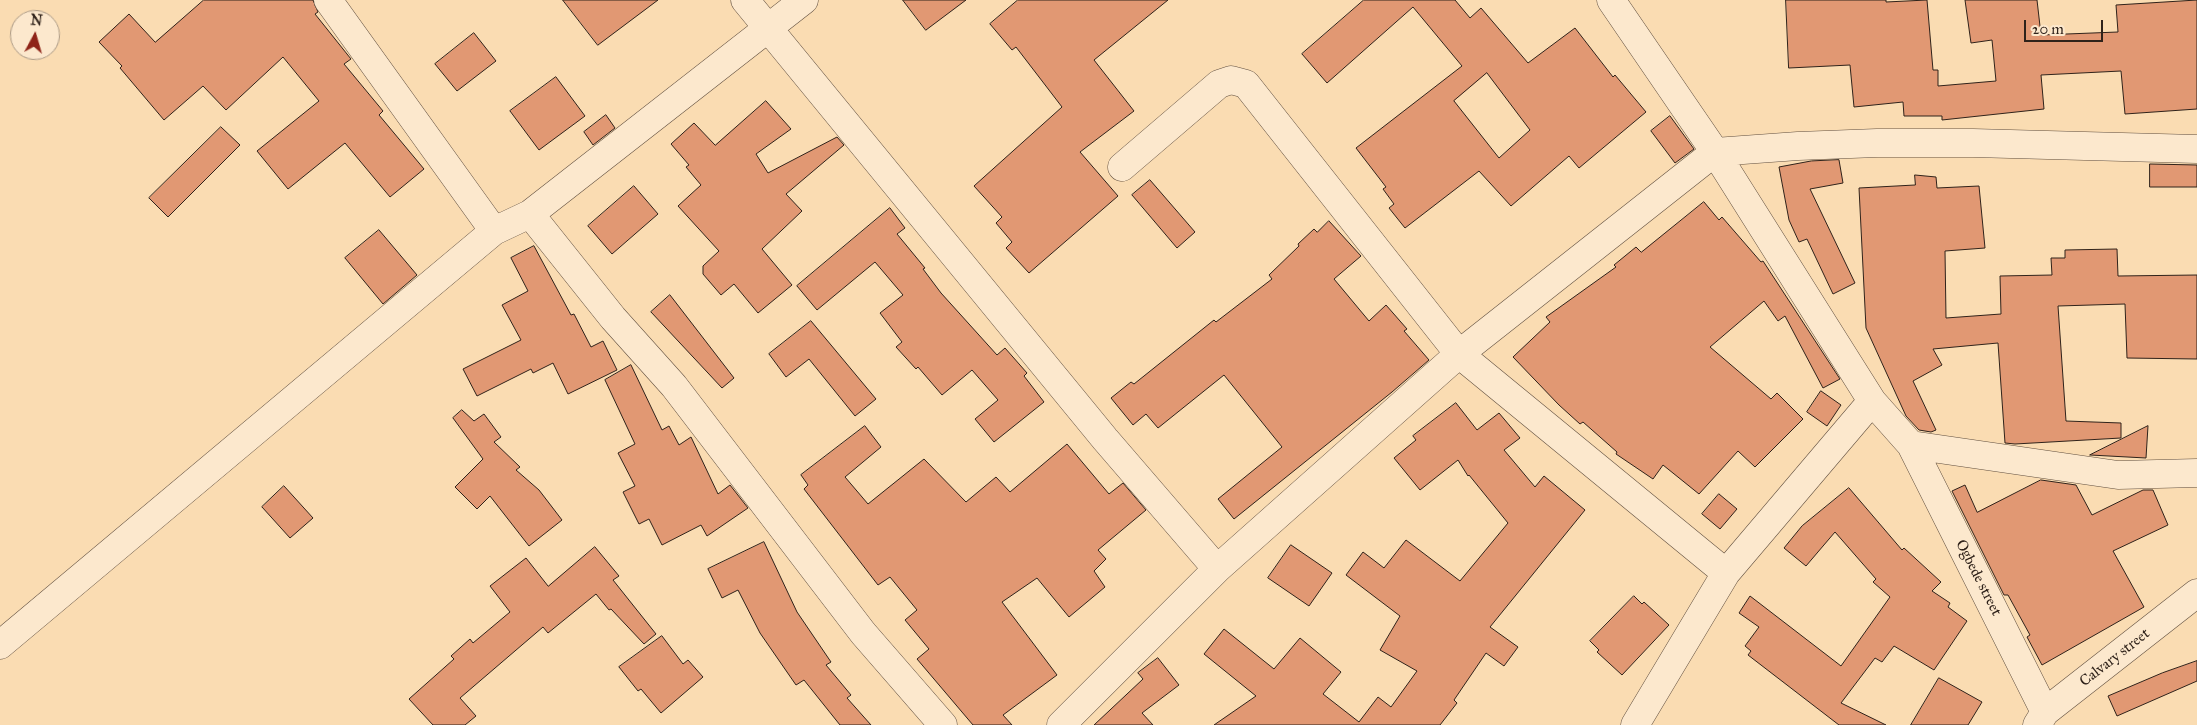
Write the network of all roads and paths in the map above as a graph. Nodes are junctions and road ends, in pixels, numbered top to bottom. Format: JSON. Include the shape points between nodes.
{"nodes":[{"id":1,"x":328,"y":0,"type":"edge"},
{"id":2,"x":745,"y":0,"type":"edge"},
{"id":3,"x":804,"y":0,"type":"edge"},
{"id":4,"x":1610,"y":0,"type":"edge"},
{"id":5,"x":768,"y":29,"type":"junction"},
{"id":6,"x":2197,"y":148,"type":"edge"},
{"id":7,"x":1716,"y":152,"type":"junction"},
{"id":8,"x":1122,"y":167,"type":"dead end"},
{"id":9,"x":530,"y":214,"type":"junction"},
{"id":10,"x":494,"y":231,"type":"junction"},
{"id":11,"x":1459,"y":354,"type":"junction"},
{"id":12,"x":1872,"y":401,"type":"junction"},
{"id":13,"x":1911,"y":445,"type":"junction"},
{"id":14,"x":2197,"y":473,"type":"edge"},
{"id":15,"x":1216,"y":569,"type":"junction"},
{"id":16,"x":1726,"y":573,"type":"junction"},
{"id":17,"x":2197,"y":593,"type":"edge"},
{"id":18,"x":0,"y":644,"type":"edge"},
{"id":19,"x":2041,"y":718,"type":"edge"},
{"id":20,"x":943,"y":725,"type":"edge"},
{"id":21,"x":1061,"y":725,"type":"edge"},
{"id":22,"x":1635,"y":725,"type":"edge"}],
"edges":[{"from":1,"to":10,"type":"street"},
{"from":2,"to":5,"type":"street"},
{"from":3,"to":5,"type":"street"},
{"from":4,"to":7,"type":"street","name":"Ogbede street"},
{"from":5,"to":9,"type":"street"},
{"from":5,"to":15,"type":"street"},
{"from":6,"to":7,"type":"street","via":[[1973,143],[1798,146]]},
{"from":7,"to":11,"type":"street"},
{"from":7,"to":12,"type":"street","name":"Ogbede street"},
{"from":8,"to":11,"type":"street","via":[[1219,84],[1231,80],[1246,84]]},
{"from":9,"to":10,"type":"street"},
{"from":9,"to":20,"type":"street","via":[[613,318],[674,386],[863,633]]},
{"from":10,"to":18,"type":"street"},
{"from":11,"to":15,"type":"street"},
{"from":11,"to":16,"type":"street"},
{"from":12,"to":13,"type":"street","name":"Ogbede street"},
{"from":12,"to":16,"type":"street"},
{"from":13,"to":14,"type":"street","via":[[2118,475]]},
{"from":13,"to":19,"type":"street","name":"Ogbede street"},
{"from":15,"to":21,"type":"street"},
{"from":16,"to":22,"type":"street"},
{"from":17,"to":19,"type":"street","name":"Calvary street"}]}
